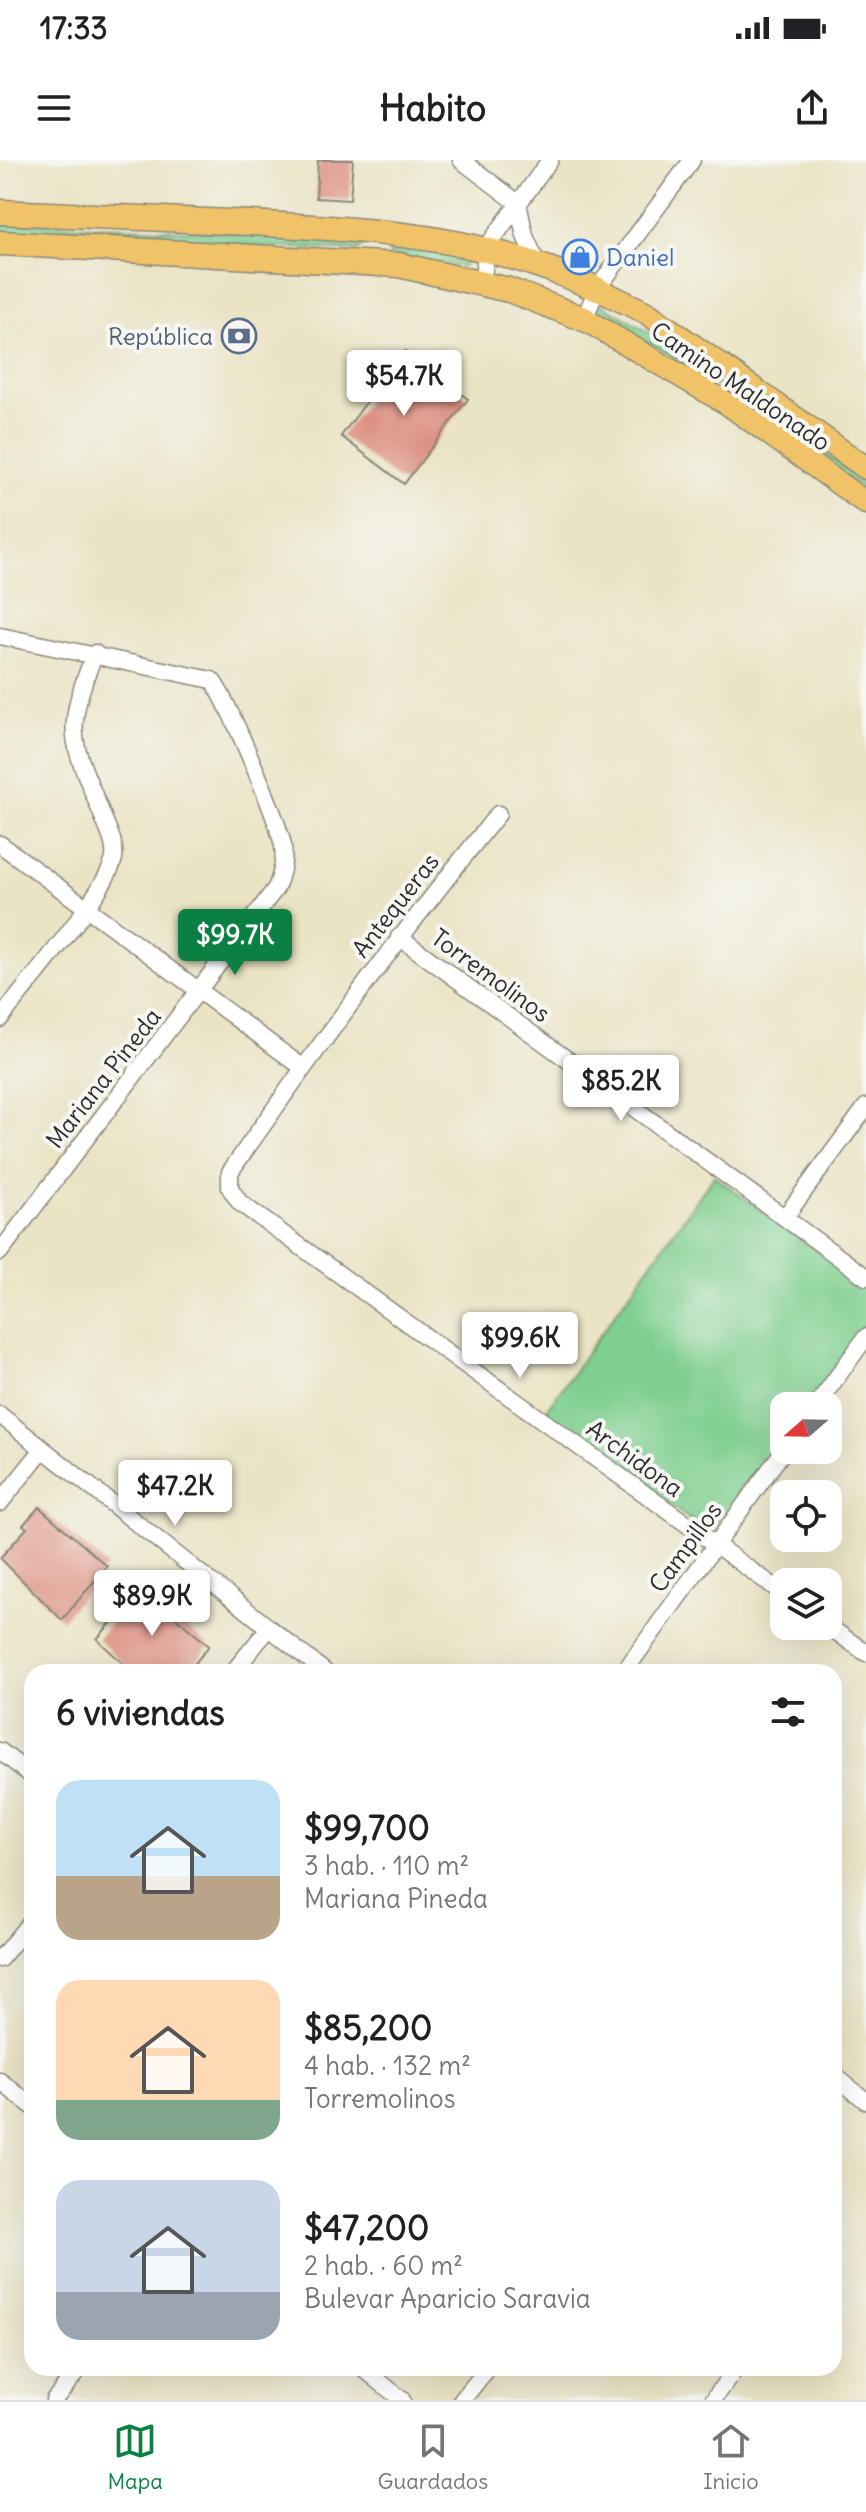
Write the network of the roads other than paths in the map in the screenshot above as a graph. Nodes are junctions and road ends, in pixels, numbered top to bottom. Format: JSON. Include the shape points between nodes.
{"nodes":[{"id":1,"x":461,"y":160,"type":"edge"},
{"id":2,"x":550,"y":160,"type":"edge"},
{"id":3,"x":692,"y":160,"type":"edge"},
{"id":4,"x":518,"y":203,"type":"junction"},
{"id":5,"x":0,"y":212,"type":"edge"},
{"id":6,"x":379,"y":231,"type":"junction"},
{"id":7,"x":0,"y":243,"type":"edge"},
{"id":8,"x":487,"y":247,"type":"junction"},
{"id":9,"x":376,"y":263,"type":"junction"},
{"id":10,"x":537,"y":263,"type":"junction"},
{"id":11,"x":482,"y":283,"type":"junction"},
{"id":12,"x":597,"y":289,"type":"junction"},
{"id":13,"x":584,"y":319,"type":"junction"},
{"id":14,"x":866,"y":468,"type":"edge"},
{"id":15,"x":866,"y":503,"type":"edge"},
{"id":16,"x":0,"y":636,"type":"edge"},
{"id":17,"x":95,"y":653,"type":"junction"},
{"id":18,"x":498,"y":814,"type":"dead end"},
{"id":19,"x":0,"y":844,"type":"edge"},
{"id":20,"x":87,"y":905,"type":"junction"},
{"id":21,"x":399,"y":937,"type":"junction"},
{"id":22,"x":199,"y":993,"type":"junction"},
{"id":23,"x":0,"y":1019,"type":"edge"},
{"id":24,"x":302,"y":1067,"type":"junction"},
{"id":25,"x":866,"y":1107,"type":"edge"},
{"id":26,"x":230,"y":1188,"type":"joint"},
{"id":27,"x":785,"y":1217,"type":"junction"},
{"id":28,"x":0,"y":1252,"type":"edge"},
{"id":29,"x":866,"y":1277,"type":"edge"},
{"id":30,"x":866,"y":1337,"type":"edge"},
{"id":31,"x":826,"y":1392,"type":"edge"},
{"id":32,"x":0,"y":1415,"type":"edge"},
{"id":33,"x":43,"y":1449,"type":"junction"},
{"id":34,"x":774,"y":1464,"type":"edge"},
{"id":35,"x":0,"y":1503,"type":"edge"},
{"id":36,"x":716,"y":1545,"type":"junction"},
{"id":37,"x":770,"y":1584,"type":"edge"},
{"id":38,"x":269,"y":1628,"type":"junction"},
{"id":39,"x":842,"y":1636,"type":"edge"},
{"id":40,"x":866,"y":1653,"type":"edge"},
{"id":41,"x":240,"y":1664,"type":"edge"},
{"id":42,"x":315,"y":1664,"type":"edge"},
{"id":43,"x":630,"y":1664,"type":"edge"},
{"id":44,"x":0,"y":1751,"type":"edge"},
{"id":45,"x":24,"y":1770,"type":"edge"},
{"id":46,"x":24,"y":1930,"type":"edge"},
{"id":47,"x":0,"y":1959,"type":"edge"},
{"id":48,"x":0,"y":2081,"type":"edge"},
{"id":49,"x":842,"y":2082,"type":"edge"},
{"id":50,"x":24,"y":2100,"type":"edge"},
{"id":51,"x":866,"y":2101,"type":"edge"},
{"id":52,"x":74,"y":2376,"type":"edge"},
{"id":53,"x":373,"y":2376,"type":"edge"},
{"id":54,"x":482,"y":2376,"type":"edge"},
{"id":55,"x":730,"y":2376,"type":"edge"},
{"id":56,"x":54,"y":2400,"type":"edge"},
{"id":57,"x":402,"y":2400,"type":"edge"},
{"id":58,"x":462,"y":2400,"type":"edge"},
{"id":59,"x":713,"y":2400,"type":"edge"}],
"edges":[{"from":1,"to":4,"type":"street"},
{"from":2,"to":4,"type":"street"},
{"from":3,"to":12,"type":"street"},
{"from":4,"to":8,"type":"street"},
{"from":4,"to":10,"type":"street"},
{"from":5,"to":6,"type":"highway"},
{"from":6,"to":8,"type":"highway"},
{"from":6,"to":9,"type":"street"},
{"from":7,"to":9,"type":"highway"},
{"from":8,"to":10,"type":"highway"},
{"from":8,"to":11,"type":"street"},
{"from":9,"to":11,"type":"highway"},
{"from":10,"to":12,"type":"highway"},
{"from":11,"to":13,"type":"highway"},
{"from":12,"to":13,"type":"street"},
{"from":12,"to":14,"type":"main road","name":"Camino Maldonado","via":[[647,313]]},
{"from":13,"to":15,"type":"main road","name":"Camino Maldonado","via":[[728,404]]},
{"from":16,"to":17,"type":"street"},
{"from":17,"to":20,"type":"street","via":[[77,698],[74,739],[114,853],[110,870]]},
{"from":17,"to":22,"type":"street","name":"Mariana Pineda","via":[[206,676],[217,685],[283,843],[276,888]]},
{"from":18,"to":21,"type":"street","name":"Antequeras"},
{"from":19,"to":20,"type":"street"},
{"from":20,"to":22,"type":"street"},
{"from":20,"to":23,"type":"street"},
{"from":21,"to":24,"type":"street","name":"Antequeras"},
{"from":21,"to":27,"type":"street","name":"Torremolinos"},
{"from":22,"to":24,"type":"street"},
{"from":22,"to":28,"type":"street","name":"Mariana Pineda"},
{"from":24,"to":26,"type":"street","name":"Antequeras","via":[[230,1172]]},
{"from":25,"to":27,"type":"street"},
{"from":26,"to":36,"type":"street","name":"Archidona","via":[[240,1203]]},
{"from":27,"to":29,"type":"street","name":"Torremolinos"},
{"from":30,"to":31,"type":"street"},
{"from":32,"to":33,"type":"street"},
{"from":33,"to":35,"type":"street"},
{"from":33,"to":38,"type":"street"},
{"from":34,"to":36,"type":"street","name":"Campillos"},
{"from":36,"to":37,"type":"street","name":"Archidona"},
{"from":36,"to":43,"type":"street","name":"Campillos"},
{"from":38,"to":41,"type":"street"},
{"from":38,"to":42,"type":"street"},
{"from":39,"to":40,"type":"street"},
{"from":44,"to":45,"type":"street"},
{"from":46,"to":47,"type":"street"},
{"from":48,"to":50,"type":"street"},
{"from":49,"to":51,"type":"street"},
{"from":52,"to":56,"type":"street"},
{"from":53,"to":57,"type":"street"},
{"from":54,"to":58,"type":"street"},
{"from":55,"to":59,"type":"street"}]}
